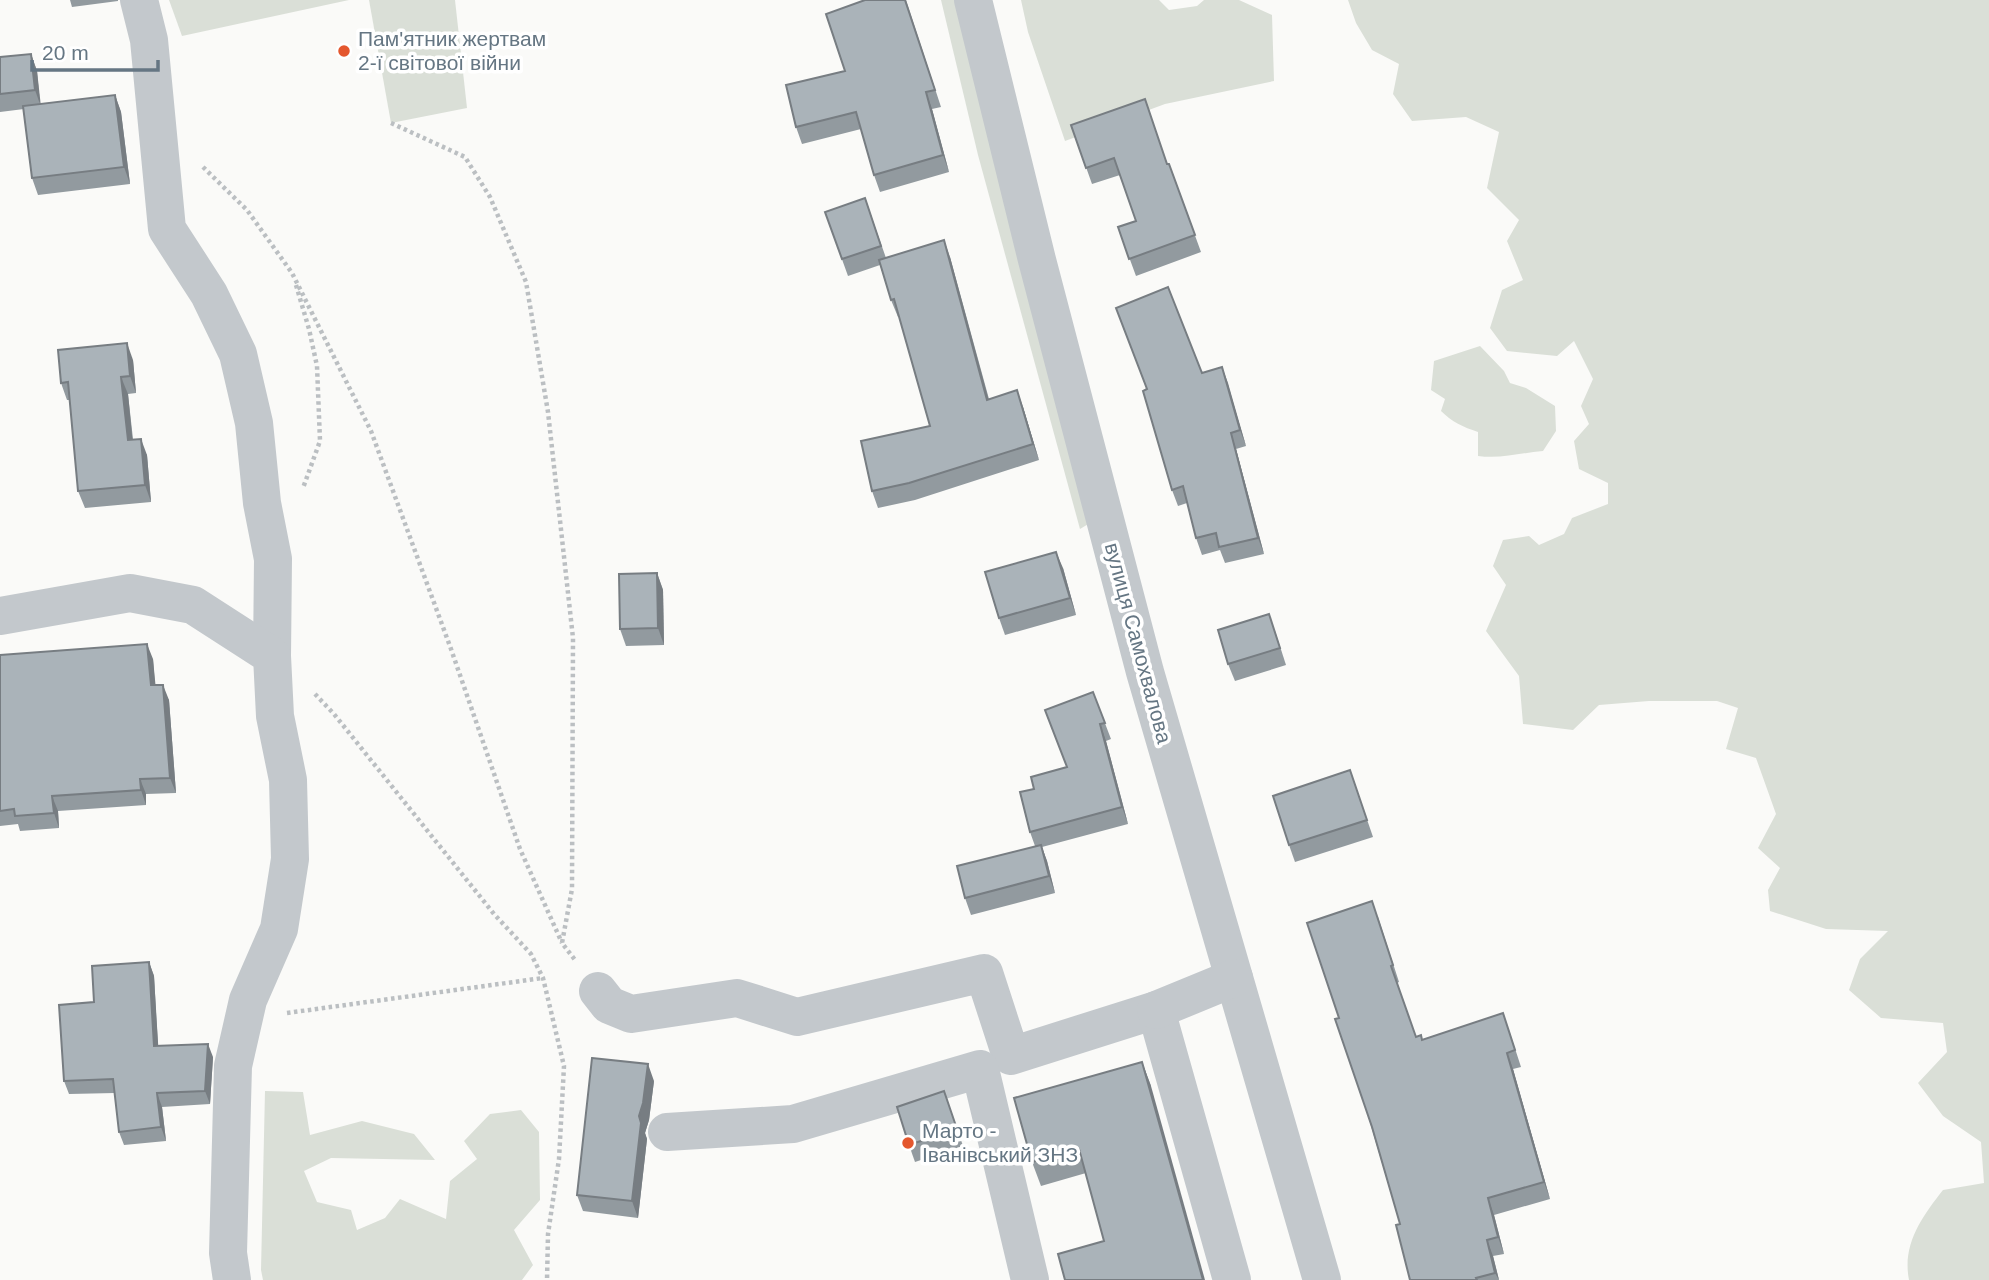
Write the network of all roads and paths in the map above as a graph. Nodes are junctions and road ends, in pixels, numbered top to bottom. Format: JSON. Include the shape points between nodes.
{"nodes":[{"id":1,"x":139,"y":0,"type":"edge"},
{"id":2,"x":973,"y":0,"type":"edge"},
{"id":3,"x":157,"y":123,"type":"junction"},
{"id":4,"x":391,"y":123,"type":"dead end"},
{"id":5,"x":292,"y":273,"type":"junction"},
{"id":6,"x":301,"y":492,"type":"dead end"},
{"id":7,"x":0,"y":616,"type":"edge"},
{"id":8,"x":272,"y":656,"type":"junction"},
{"id":9,"x":562,"y":943,"type":"junction"},
{"id":10,"x":543,"y":978,"type":"junction"},
{"id":11,"x":1234,"y":978,"type":"junction"},
{"id":12,"x":598,"y":991,"type":"joint"},
{"id":13,"x":1156,"y":1010,"type":"junction"},
{"id":14,"x":244,"y":1018,"type":"junction"},
{"id":15,"x":667,"y":1132,"type":"dead end"},
{"id":16,"x":232,"y":1280,"type":"edge"},
{"id":17,"x":547,"y":1280,"type":"edge"},
{"id":18,"x":1030,"y":1280,"type":"edge"},
{"id":19,"x":1232,"y":1280,"type":"edge"},
{"id":20,"x":1322,"y":1280,"type":"edge"}],
"edges":[{"from":1,"to":3,"type":"street","via":[[149,40]]},
{"from":2,"to":11,"type":"street","name":"вулиця Самохвалова","via":[[1145,672]]},
{"from":3,"to":5,"type":"path","via":[[247,211]]},
{"from":3,"to":8,"type":"street","via":[[167,229],[209,294],[238,354],[254,424],[272,559]]},
{"from":4,"to":9,"type":"path","via":[[466,157],[490,197],[526,282],[548,412],[573,638],[572,888]]},
{"from":5,"to":6,"type":"path","via":[[317,366],[320,441]]},
{"from":5,"to":9,"type":"path","via":[[371,431],[520,849]]},
{"from":7,"to":8,"type":"street","via":[[130,593],[193,605]]},
{"from":8,"to":10,"type":"path","via":[[291,668],[334,714],[531,954]]},
{"from":8,"to":14,"type":"street","via":[[275,716],[288,780],[290,859],[279,929]]},
{"from":9,"to":12,"type":"path"},
{"from":10,"to":14,"type":"path"},
{"from":10,"to":17,"type":"path","via":[[564,1066]]},
{"from":11,"to":13,"type":"street"},
{"from":11,"to":20,"type":"street","name":"вулиця Самохвалова"},
{"from":12,"to":13,"type":"street","via":[[610,1005],[631,1014],[737,998],[797,1017],[984,973],[1011,1056]]},
{"from":13,"to":19,"type":"street"},
{"from":14,"to":16,"type":"street","via":[[233,1066],[228,1253]]},
{"from":15,"to":18,"type":"street","via":[[793,1124],[980,1069]]}]}
